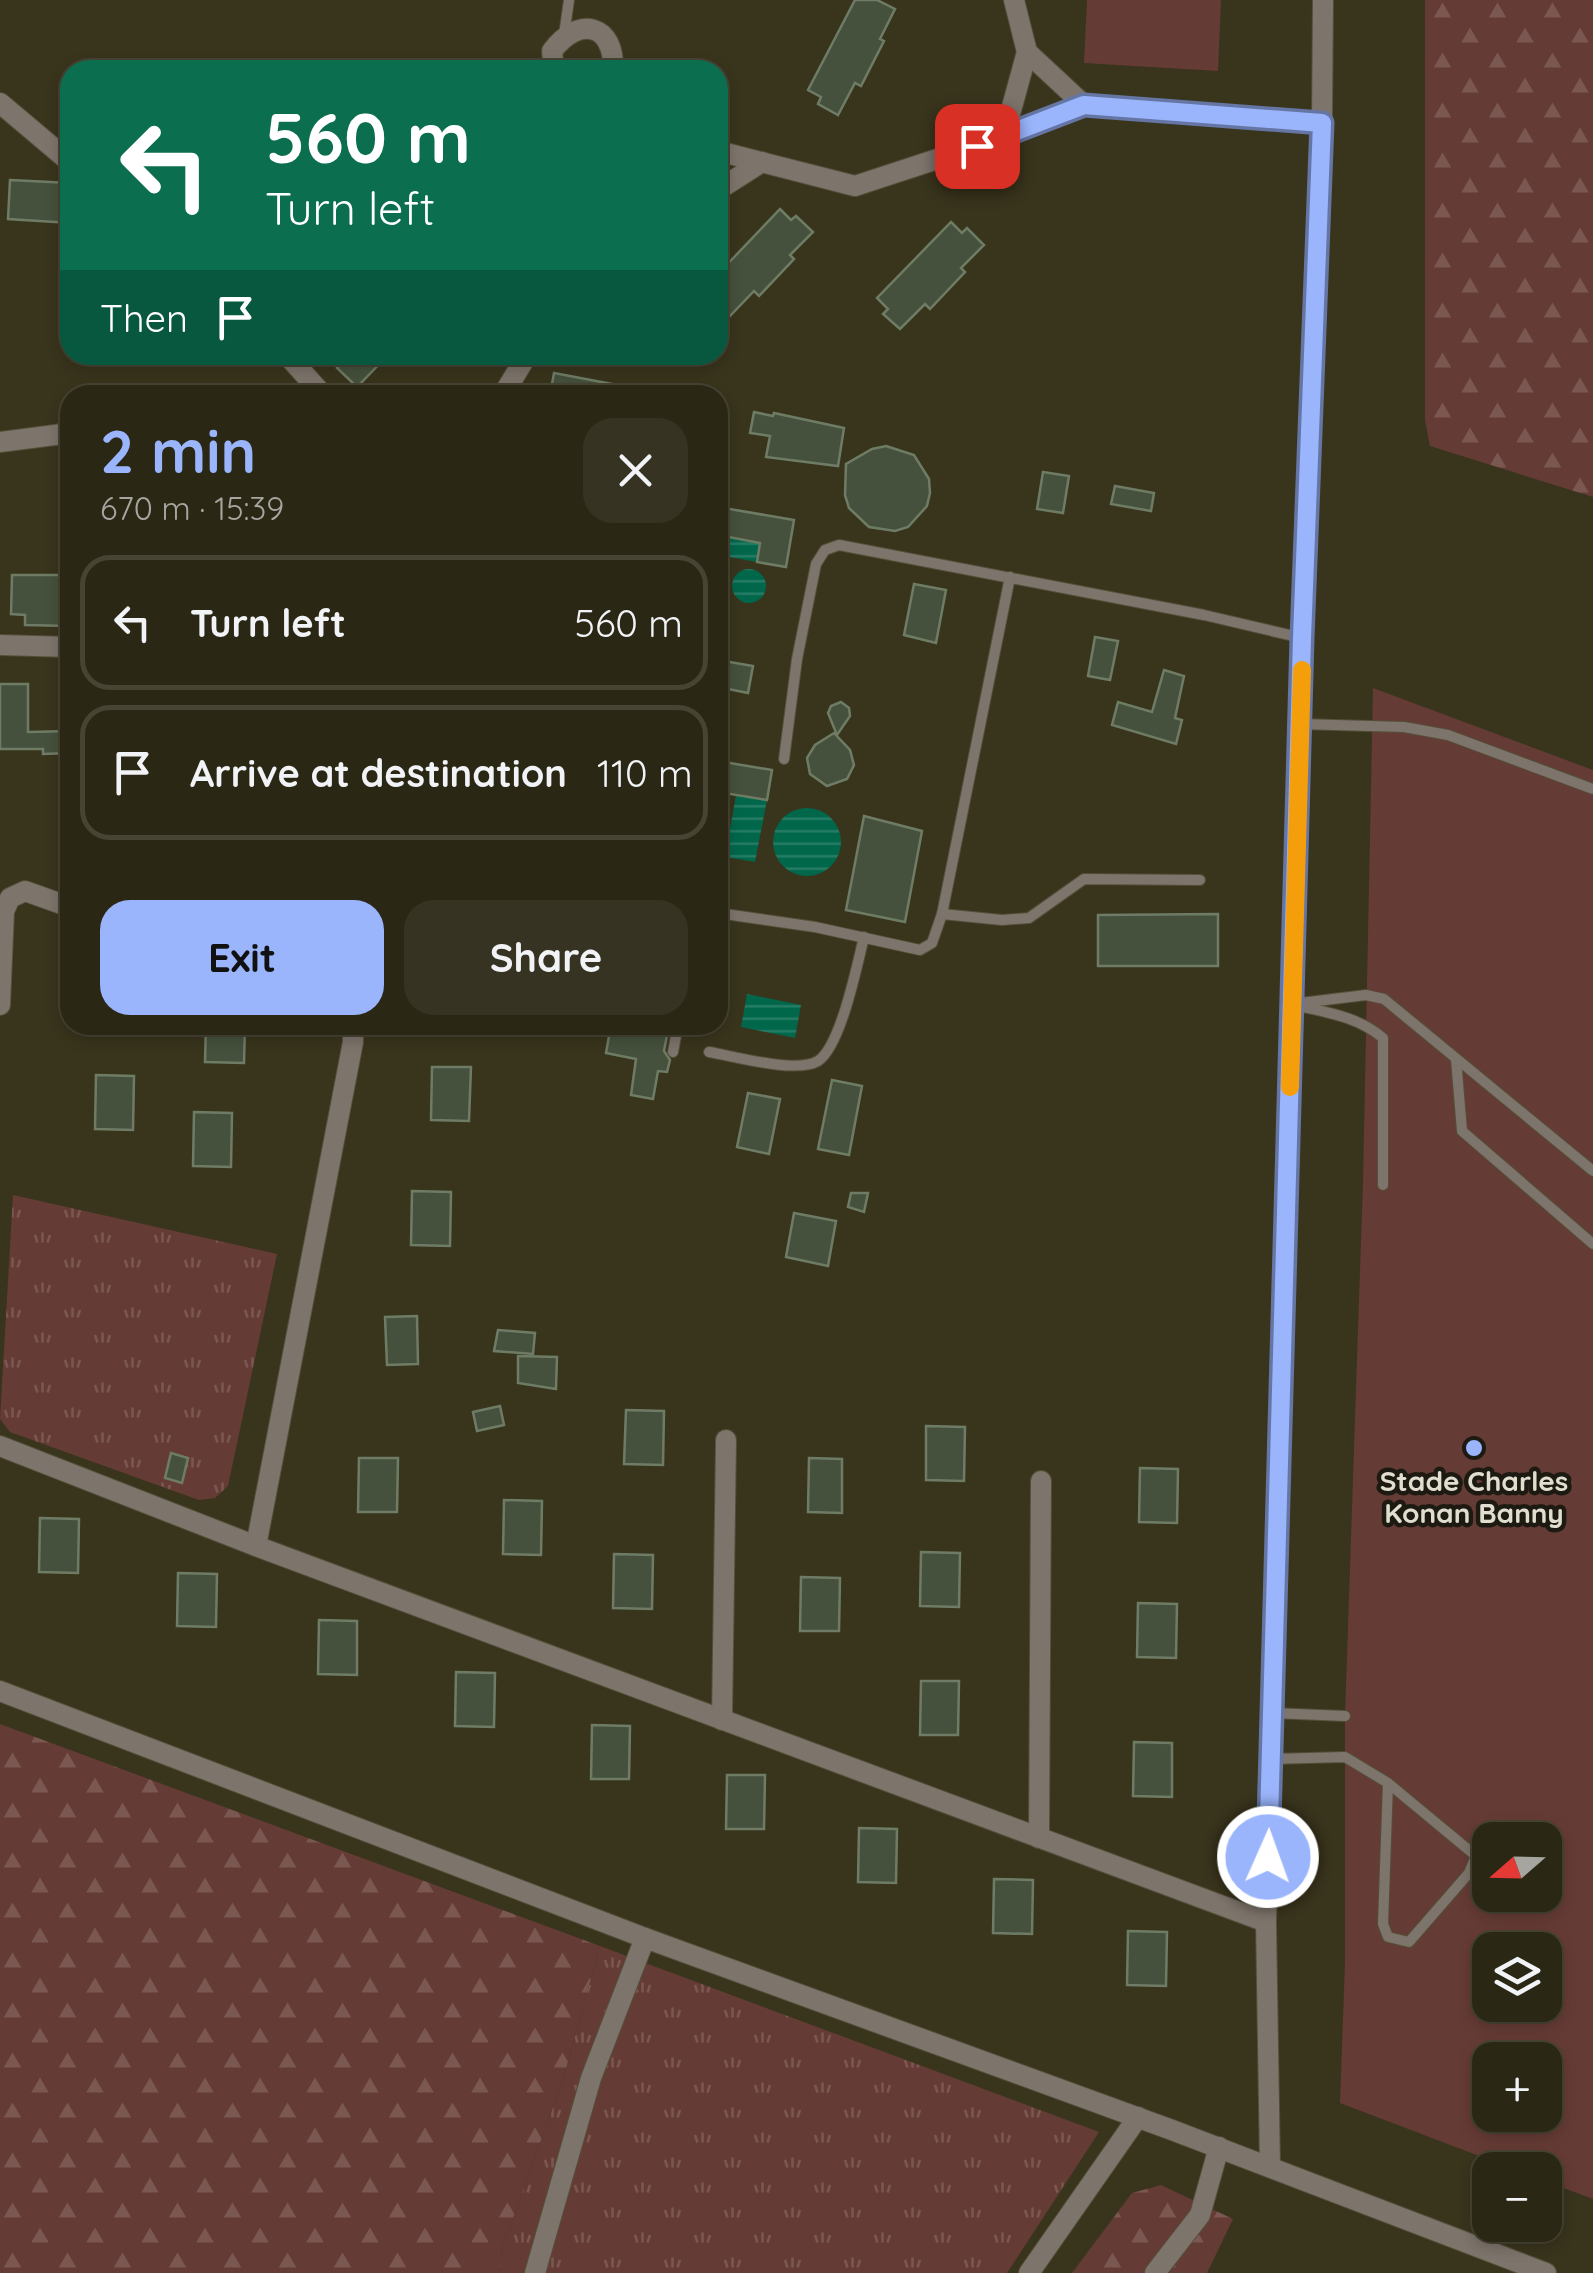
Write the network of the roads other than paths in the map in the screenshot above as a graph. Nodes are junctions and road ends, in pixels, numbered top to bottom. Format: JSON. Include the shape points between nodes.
{"nodes":[{"id":1,"x":569,"y":0,"type":"edge"},
{"id":2,"x":1014,"y":0,"type":"edge"},
{"id":3,"x":1323,"y":0,"type":"edge"},
{"id":4,"x":564,"y":35,"type":"junction"},
{"id":5,"x":1027,"y":52,"type":"junction"},
{"id":6,"x":553,"y":60,"type":"edge"},
{"id":7,"x":613,"y":60,"type":"edge"},
{"id":8,"x":0,"y":103,"type":"edge"},
{"id":9,"x":1084,"y":105,"type":"junction"},
{"id":10,"x":1322,"y":123,"type":"junction"},
{"id":11,"x":1004,"y":136,"type":"junction"},
{"id":12,"x":60,"y":154,"type":"edge"},
{"id":13,"x":728,"y":154,"type":"edge"},
{"id":14,"x":762,"y":162,"type":"junction"},
{"id":15,"x":728,"y":184,"type":"edge"},
{"id":16,"x":296,"y":365,"type":"edge"},
{"id":17,"x":314,"y":385,"type":"edge"},
{"id":18,"x":60,"y":434,"type":"edge"},
{"id":19,"x":0,"y":442,"type":"edge"},
{"id":20,"x":1010,"y":577,"type":"junction"},
{"id":21,"x":1302,"y":638,"type":"junction"},
{"id":22,"x":0,"y":645,"type":"edge"},
{"id":23,"x":60,"y":647,"type":"edge"},
{"id":24,"x":1300,"y":724,"type":"junction"},
{"id":25,"x":784,"y":759,"type":"dead end"},
{"id":26,"x":1593,"y":789,"type":"edge"},
{"id":27,"x":1200,"y":880,"type":"dead end"},
{"id":28,"x":60,"y":904,"type":"edge"},
{"id":29,"x":728,"y":914,"type":"edge"},
{"id":30,"x":942,"y":914,"type":"junction"},
{"id":31,"x":864,"y":937,"type":"junction"},
{"id":32,"x":1292,"y":1004,"type":"junction"},
{"id":33,"x":0,"y":1005,"type":"edge"},
{"id":34,"x":353,"y":1035,"type":"edge"},
{"id":35,"x":676,"y":1035,"type":"edge"},
{"id":36,"x":673,"y":1052,"type":"dead end"},
{"id":37,"x":709,"y":1052,"type":"dead end"},
{"id":38,"x":1456,"y":1058,"type":"junction"},
{"id":39,"x":1593,"y":1172,"type":"edge"},
{"id":40,"x":1383,"y":1185,"type":"dead end"},
{"id":41,"x":1593,"y":1244,"type":"edge"},
{"id":42,"x":726,"y":1440,"type":"dead end"},
{"id":43,"x":0,"y":1446,"type":"edge"},
{"id":44,"x":1041,"y":1481,"type":"dead end"},
{"id":45,"x":256,"y":1546,"type":"junction"},
{"id":46,"x":0,"y":1691,"type":"edge"},
{"id":47,"x":1272,"y":1713,"type":"junction"},
{"id":48,"x":1346,"y":1716,"type":"dead end"},
{"id":49,"x":722,"y":1720,"type":"junction"},
{"id":50,"x":1271,"y":1759,"type":"junction"},
{"id":51,"x":1388,"y":1783,"type":"junction"},
{"id":52,"x":1039,"y":1838,"type":"junction"},
{"id":53,"x":1266,"y":1922,"type":"junction"},
{"id":54,"x":645,"y":1938,"type":"junction"},
{"id":55,"x":1138,"y":2118,"type":"junction"},
{"id":56,"x":1219,"y":2148,"type":"junction"},
{"id":57,"x":1270,"y":2167,"type":"junction"},
{"id":58,"x":535,"y":2273,"type":"edge"},
{"id":59,"x":1029,"y":2273,"type":"edge"},
{"id":60,"x":1155,"y":2273,"type":"edge"},
{"id":61,"x":1546,"y":2273,"type":"edge"}],
"edges":[{"from":1,"to":4,"type":"lane"},
{"from":2,"to":5,"type":"street"},
{"from":3,"to":10,"type":"street"},
{"from":4,"to":6,"type":"street"},
{"from":4,"to":7,"type":"street","via":[[594,29],[606,38]]},
{"from":5,"to":9,"type":"street"},
{"from":5,"to":11,"type":"street"},
{"from":8,"to":12,"type":"street"},
{"from":9,"to":10,"type":"street"},
{"from":9,"to":11,"type":"street"},
{"from":10,"to":21,"type":"street"},
{"from":11,"to":14,"type":"street","via":[[855,186]]},
{"from":13,"to":14,"type":"street"},
{"from":14,"to":15,"type":"street"},
{"from":16,"to":17,"type":"street"},
{"from":18,"to":19,"type":"street"},
{"from":20,"to":21,"type":"lane"},
{"from":20,"to":25,"type":"lane","via":[[839,545],[825,550],[816,564],[797,659]]},
{"from":20,"to":30,"type":"lane"},
{"from":21,"to":24,"type":"street"},
{"from":22,"to":23,"type":"street"},
{"from":24,"to":26,"type":"lane","via":[[1448,735]]},
{"from":24,"to":32,"type":"street"},
{"from":27,"to":30,"type":"lane","via":[[1084,878],[1029,918]]},
{"from":28,"to":33,"type":"street","via":[[26,891],[10,898]]},
{"from":29,"to":31,"type":"lane"},
{"from":30,"to":31,"type":"lane","via":[[932,943],[920,950]]},
{"from":31,"to":37,"type":"lane","via":[[830,1048],[816,1062],[792,1066]]},
{"from":32,"to":38,"type":"lane","via":[[1366,994],[1384,999]]},
{"from":32,"to":40,"type":"lane","via":[[1352,1018],[1382,1038]]},
{"from":32,"to":47,"type":"street"},
{"from":34,"to":45,"type":"street"},
{"from":35,"to":36,"type":"lane"},
{"from":38,"to":39,"type":"lane"},
{"from":38,"to":41,"type":"lane","via":[[1462,1131]]},
{"from":42,"to":49,"type":"street"},
{"from":43,"to":45,"type":"street"},
{"from":44,"to":52,"type":"street"},
{"from":45,"to":49,"type":"street"},
{"from":46,"to":54,"type":"street"},
{"from":47,"to":48,"type":"lane"},
{"from":47,"to":50,"type":"street"},
{"from":49,"to":52,"type":"street"},
{"from":50,"to":51,"type":"lane","via":[[1345,1757]]},
{"from":50,"to":53,"type":"street"},
{"from":51,"to":51,"type":"lane","via":[[1476,1856],[1469,1873],[1410,1942],[1402,1943],[1388,1937],[1383,1924]]},
{"from":52,"to":53,"type":"street"},
{"from":53,"to":57,"type":"street"},
{"from":54,"to":55,"type":"street"},
{"from":54,"to":58,"type":"street","via":[[590,2078]]},
{"from":55,"to":56,"type":"street"},
{"from":55,"to":59,"type":"street"},
{"from":56,"to":57,"type":"street"},
{"from":56,"to":60,"type":"street","via":[[1200,2215]]},
{"from":57,"to":61,"type":"street"}]}
